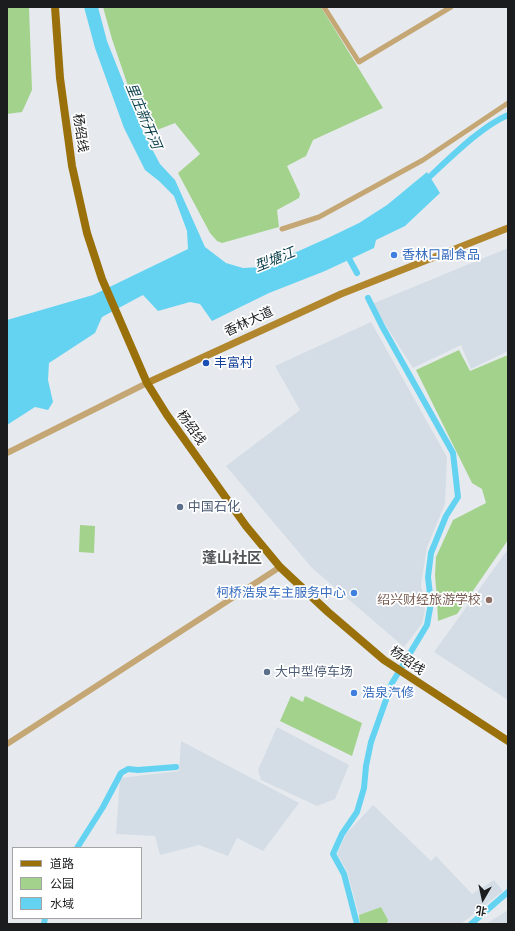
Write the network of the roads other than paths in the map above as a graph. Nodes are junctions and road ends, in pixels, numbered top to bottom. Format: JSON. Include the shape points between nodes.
{"nodes":[{"id":1,"x":55,"y":7,"type":"edge"},
{"id":2,"x":324,"y":7,"type":"edge"},
{"id":3,"x":451,"y":7,"type":"edge"},
{"id":4,"x":508,"y":103,"type":"edge"},
{"id":5,"x":508,"y":228,"type":"edge"},
{"id":6,"x":282,"y":229,"type":"dead end"},
{"id":7,"x":147,"y":383,"type":"junction"},
{"id":8,"x":7,"y":453,"type":"edge"},
{"id":9,"x":280,"y":567,"type":"junction"},
{"id":10,"x":508,"y":741,"type":"edge"},
{"id":11,"x":7,"y":744,"type":"edge"}],
"edges":[{"from":1,"to":7,"type":"main road","name":"杨绍线","via":[[60,78],[72,166],[87,233],[102,280]]},
{"from":2,"to":3,"type":"street","via":[[359,62]]},
{"from":4,"to":6,"type":"street","via":[[423,160],[319,217]]},
{"from":5,"to":7,"type":"main road","name":"香林大道","via":[[341,294]]},
{"from":7,"to":8,"type":"street","name":"香林大道"},
{"from":7,"to":9,"type":"main road","name":"杨绍线","via":[[246,526]]},
{"from":9,"to":10,"type":"main road","name":"杨绍线","via":[[384,660]]},
{"from":9,"to":11,"type":"street"}]}
